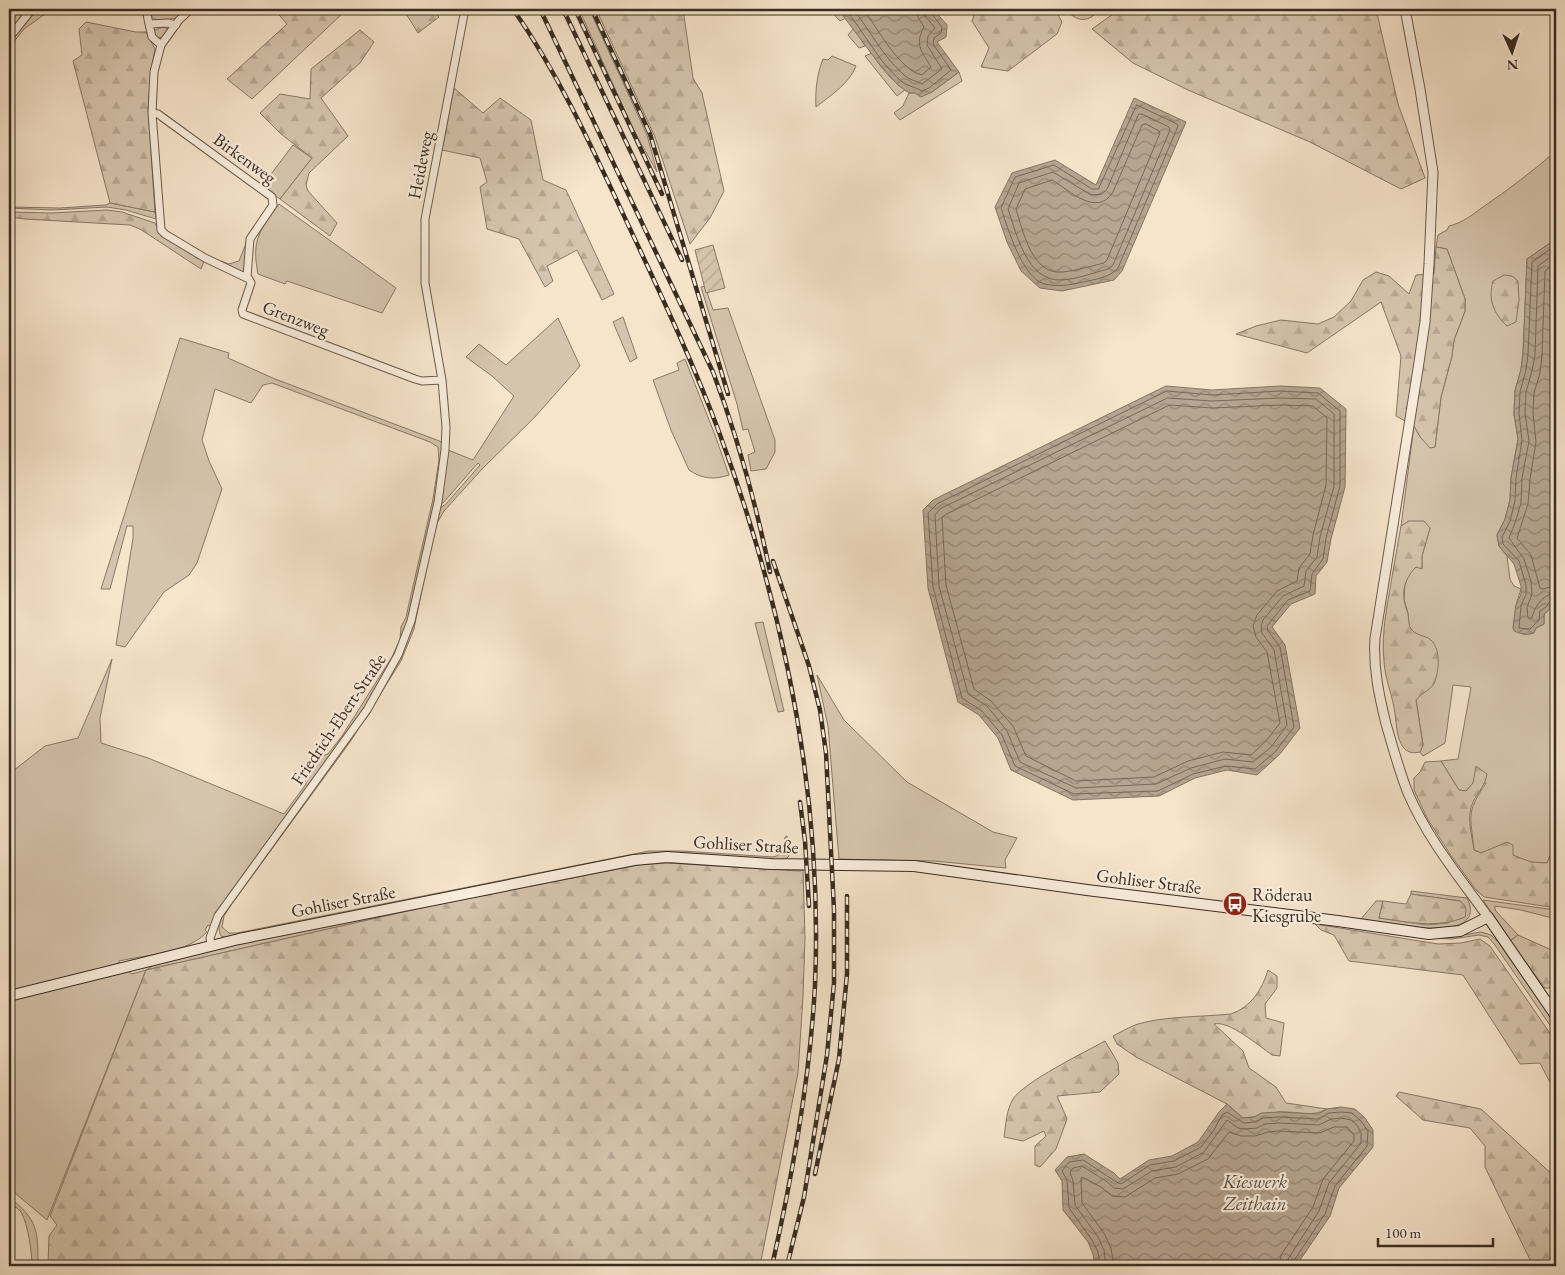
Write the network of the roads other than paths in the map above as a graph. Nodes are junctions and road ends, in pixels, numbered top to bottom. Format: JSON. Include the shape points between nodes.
{"nodes":[{"id":1,"x":32,"y":9,"type":"edge"},
{"id":2,"x":146,"y":9,"type":"edge"},
{"id":3,"x":191,"y":9,"type":"edge"},
{"id":4,"x":465,"y":9,"type":"edge"},
{"id":5,"x":1405,"y":9,"type":"edge"},
{"id":6,"x":149,"y":24,"type":"junction"},
{"id":7,"x":176,"y":25,"type":"junction"},
{"id":8,"x":9,"y":38,"type":"edge"},
{"id":9,"x":161,"y":45,"type":"junction"},
{"id":10,"x":152,"y":113,"type":"junction"},
{"id":11,"x":247,"y":277,"type":"junction"},
{"id":12,"x":435,"y":338,"type":"joint"},
{"id":13,"x":442,"y":380,"type":"junction"},
{"id":14,"x":1488,"y":918,"type":"junction"},
{"id":15,"x":211,"y":946,"type":"junction"},
{"id":16,"x":9,"y":996,"type":"edge"},
{"id":17,"x":1556,"y":1016,"type":"edge"}],
"edges":[{"from":1,"to":8,"type":"street"},
{"from":2,"to":6,"type":"street"},
{"from":3,"to":7,"type":"street"},
{"from":4,"to":12,"type":"street","name":"Heideweg","via":[[425,219],[425,283]]},
{"from":5,"to":14,"type":"street","via":[[1433,172],[1432,213],[1424,322],[1376,630],[1374,667],[1389,735],[1409,795],[1431,836]]},
{"from":6,"to":7,"type":"street"},
{"from":6,"to":9,"type":"street","via":[[152,37]]},
{"from":7,"to":9,"type":"street"},
{"from":9,"to":10,"type":"street","via":[[154,72]]},
{"from":10,"to":11,"type":"street","via":[[161,230],[205,258]]},
{"from":10,"to":11,"type":"street","name":"Birkenweg","via":[[158,114],[272,196],[273,205],[250,239]]},
{"from":11,"to":13,"type":"street","name":"Grenzweg","via":[[251,283],[243,314],[415,379]]},
{"from":12,"to":13,"type":"street","name":"Friedrich-Ebert-Straße"},
{"from":13,"to":15,"type":"street","name":"Friedrich-Ebert-Straße","via":[[446,427],[438,502],[404,644],[354,728],[218,916],[210,938]]},
{"from":14,"to":15,"type":"main road","name":"Gohliser Straße","via":[[1460,931],[1428,934],[914,866],[781,864],[667,857],[596,867]]},
{"from":14,"to":17,"type":"main road"},
{"from":15,"to":16,"type":"main road","name":"Gohliser Straße"}]}
